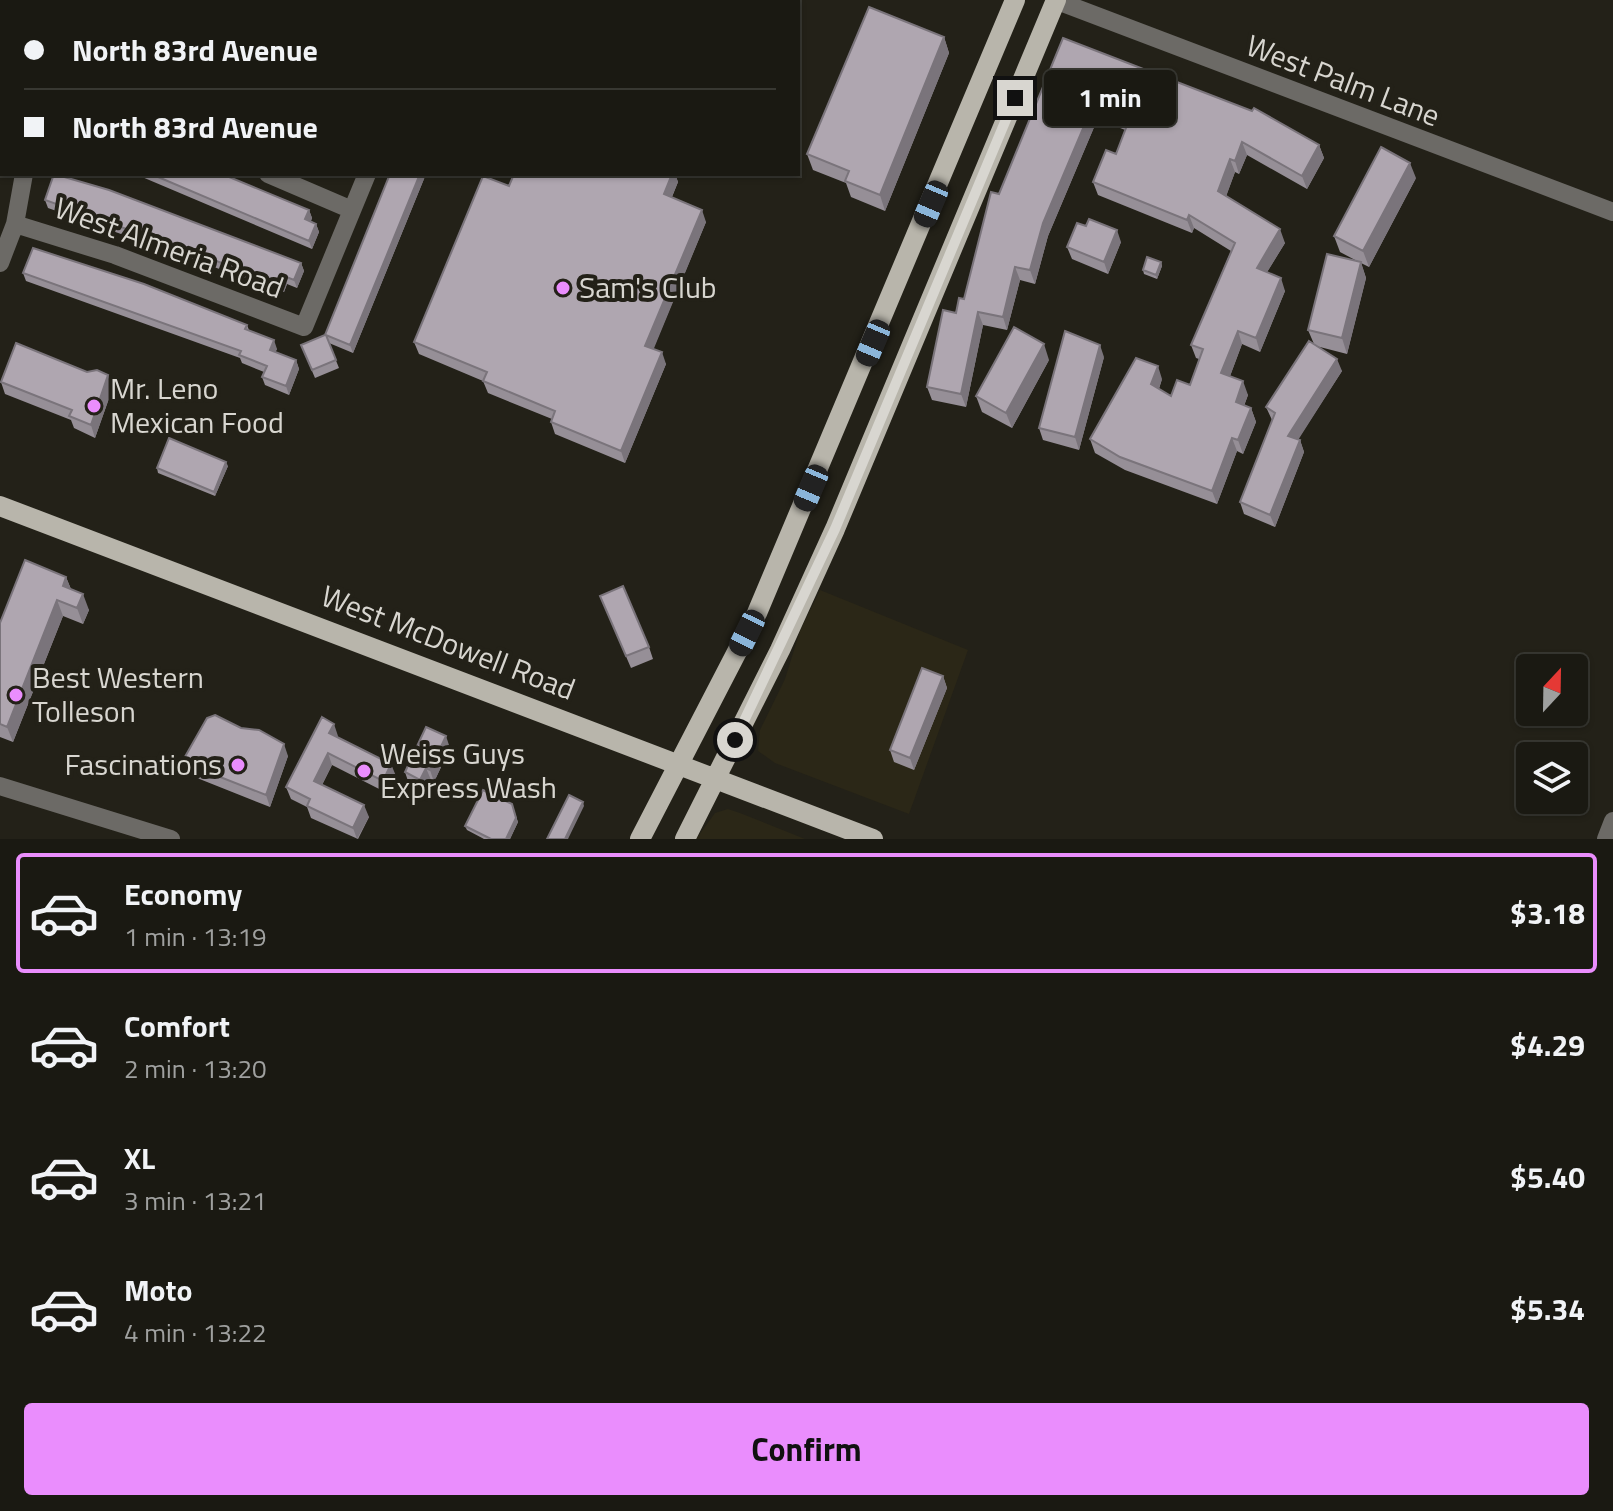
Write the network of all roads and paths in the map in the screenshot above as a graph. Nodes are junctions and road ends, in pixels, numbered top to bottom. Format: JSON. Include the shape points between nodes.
{"nodes":[{"id":1,"x":1015,"y":0,"type":"edge"},
{"id":2,"x":1056,"y":0,"type":"edge"},
{"id":3,"x":24,"y":176,"type":"edge"},
{"id":4,"x":273,"y":176,"type":"edge"},
{"id":5,"x":366,"y":176,"type":"edge"},
{"id":6,"x":352,"y":210,"type":"junction"},
{"id":7,"x":1613,"y":212,"type":"edge"},
{"id":8,"x":15,"y":224,"type":"junction"},
{"id":9,"x":0,"y":263,"type":"edge"},
{"id":10,"x":904,"y":269,"type":"junction"},
{"id":11,"x":938,"y":282,"type":"junction"},
{"id":12,"x":0,"y":506,"type":"edge"},
{"id":13,"x":681,"y":763,"type":"junction"},
{"id":14,"x":717,"y":777,"type":"junction"},
{"id":15,"x":0,"y":786,"type":"edge"},
{"id":16,"x":1613,"y":821,"type":"edge"},
{"id":17,"x":171,"y":839,"type":"edge"},
{"id":18,"x":640,"y":839,"type":"edge"},
{"id":19,"x":685,"y":839,"type":"edge"},
{"id":20,"x":873,"y":839,"type":"edge"},
{"id":21,"x":1606,"y":839,"type":"edge"}],
"edges":[{"from":1,"to":10,"type":"main road"},
{"from":2,"to":7,"type":"street","name":"West Palm Lane"},
{"from":2,"to":11,"type":"main road"},
{"from":3,"to":8,"type":"street"},
{"from":4,"to":6,"type":"street"},
{"from":5,"to":6,"type":"street"},
{"from":6,"to":8,"type":"street","name":"West Almeria Road","via":[[304,327],[115,255]]},
{"from":8,"to":9,"type":"street"},
{"from":10,"to":11,"type":"main road"},
{"from":10,"to":13,"type":"main road","via":[[757,613]]},
{"from":11,"to":14,"type":"main road","via":[[810,585]]},
{"from":12,"to":13,"type":"main road","name":"West McDowell Road"},
{"from":13,"to":14,"type":"main road","name":"West McDowell Road"},
{"from":13,"to":18,"type":"main road"},
{"from":14,"to":19,"type":"main road"},
{"from":14,"to":20,"type":"main road","name":"West McDowell Road"},
{"from":15,"to":17,"type":"street"},
{"from":16,"to":21,"type":"street"}]}
